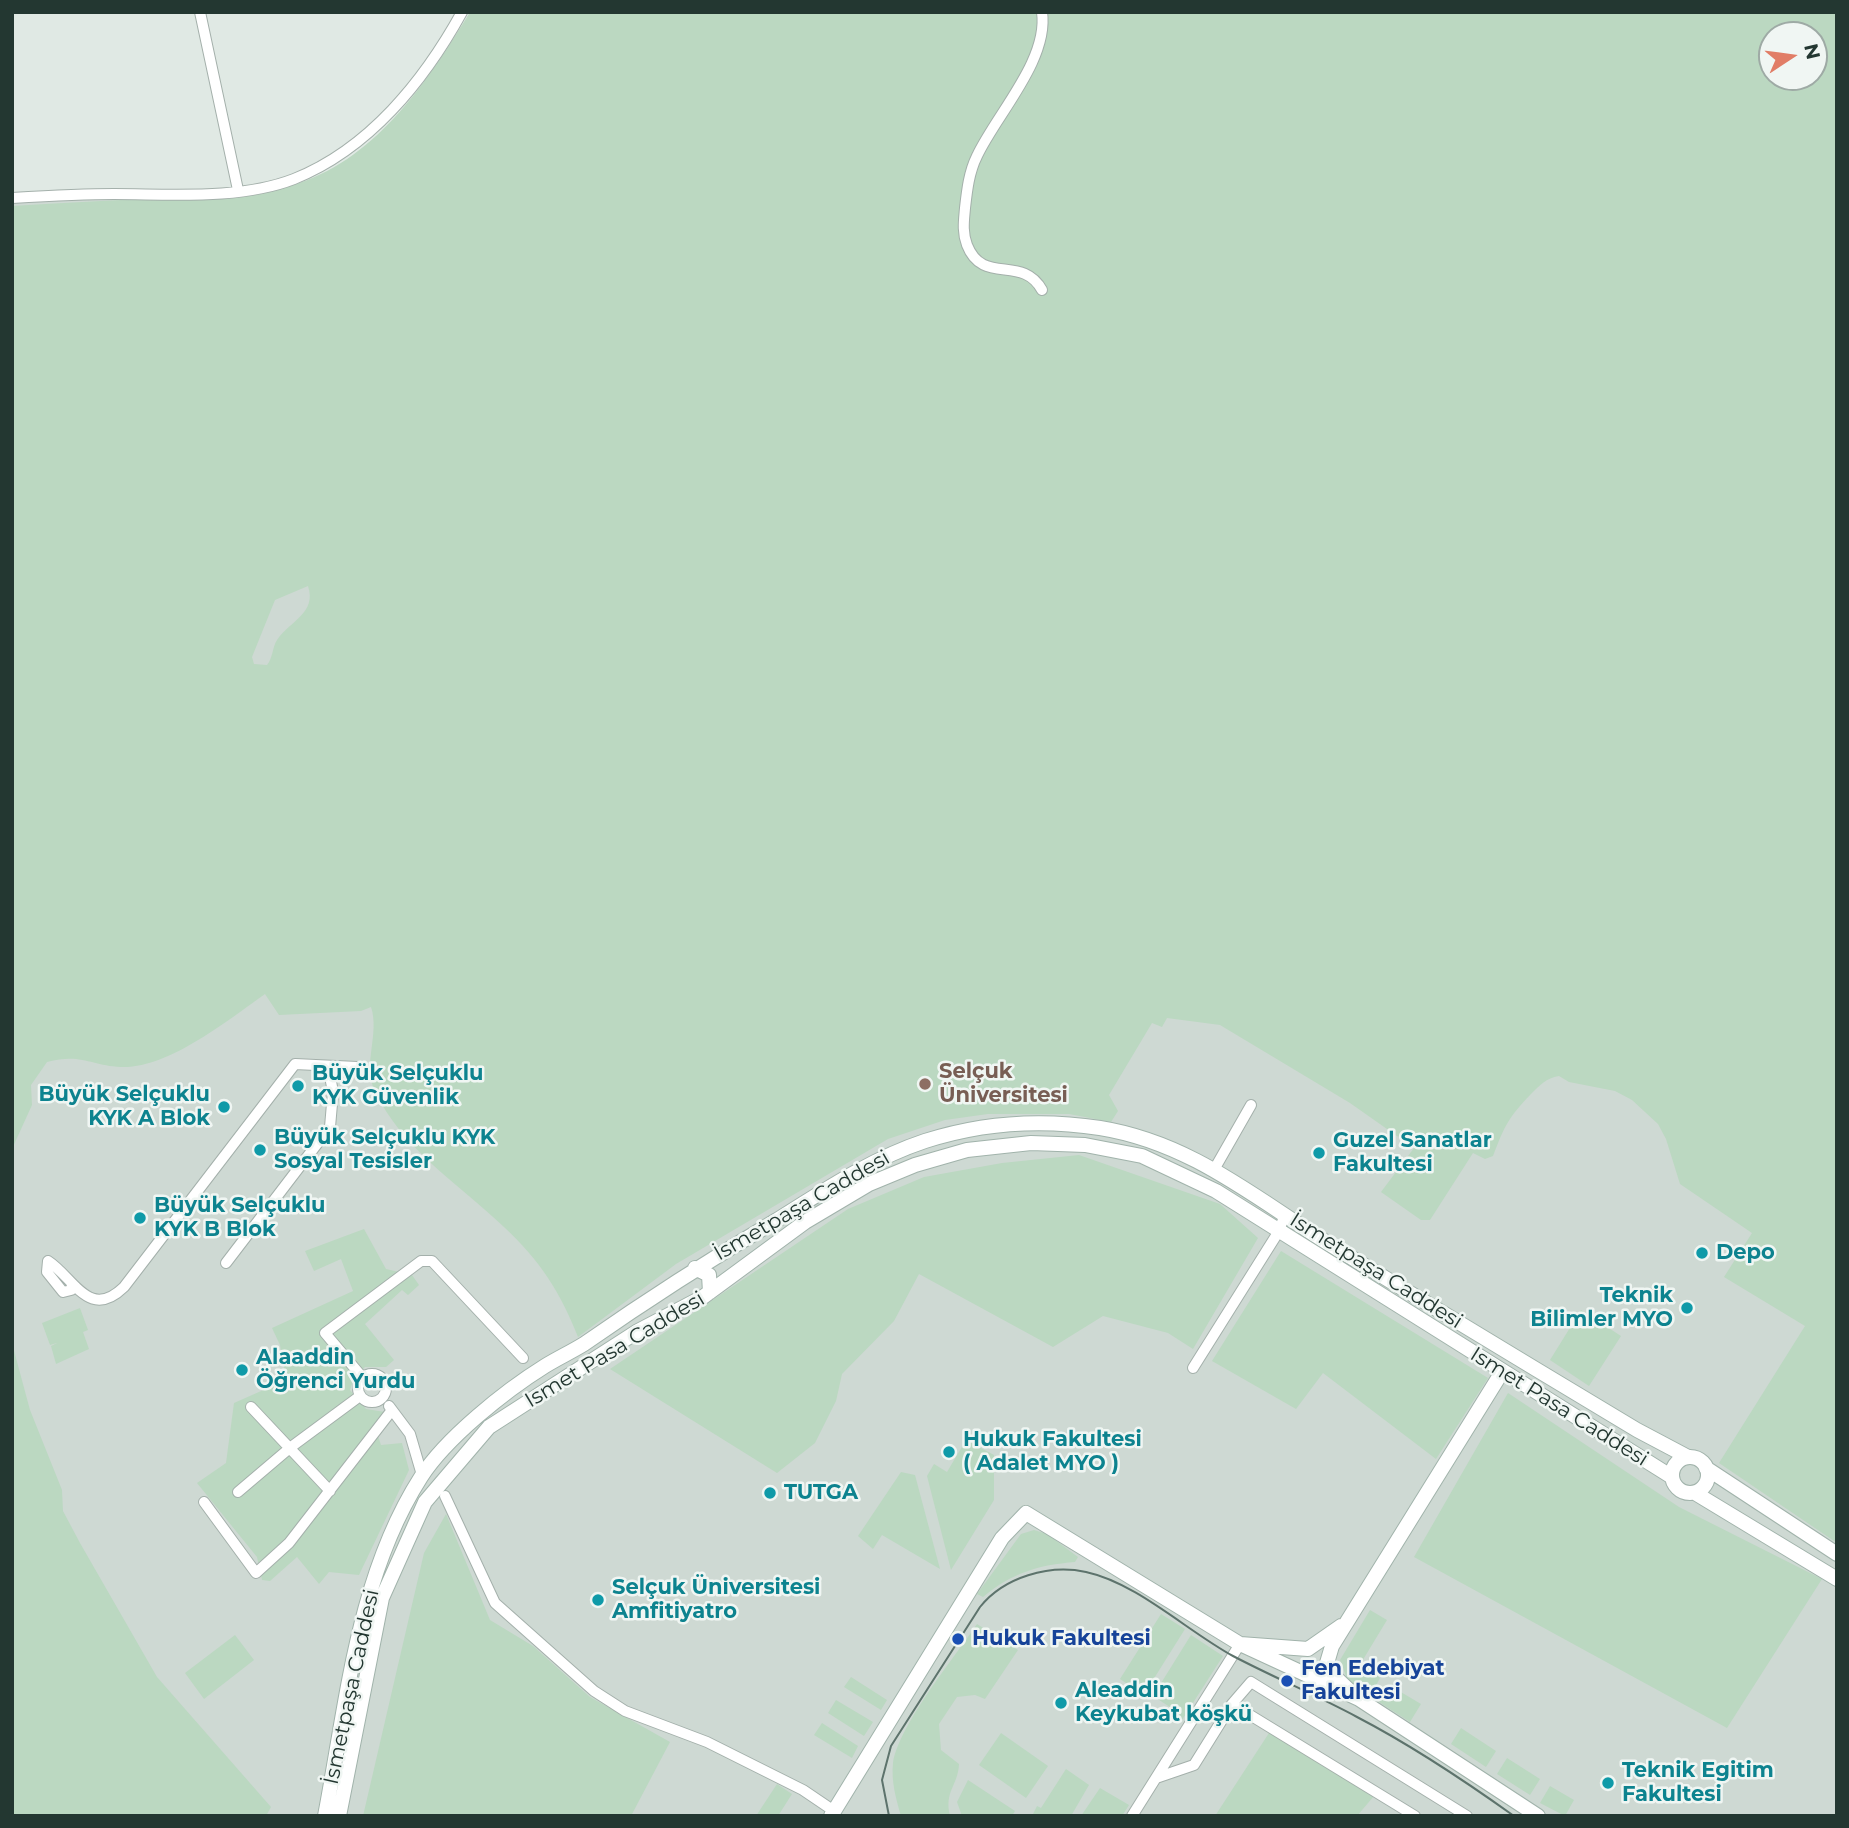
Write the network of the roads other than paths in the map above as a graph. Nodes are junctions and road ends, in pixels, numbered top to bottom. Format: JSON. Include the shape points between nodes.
{"nodes":[{"id":1,"x":200,"y":12,"type":"edge"},
{"id":2,"x":462,"y":12,"type":"edge"},
{"id":3,"x":1042,"y":12,"type":"edge"},
{"id":4,"x":238,"y":190,"type":"junction"},
{"id":5,"x":12,"y":198,"type":"edge"},
{"id":6,"x":1042,"y":290,"type":"dead end"},
{"id":7,"x":328,"y":1066,"type":"junction"},
{"id":8,"x":365,"y":1076,"type":"dead end"},
{"id":9,"x":1251,"y":1105,"type":"dead end"},
{"id":10,"x":1214,"y":1168,"type":"junction"},
{"id":11,"x":1285,"y":1214,"type":"junction"},
{"id":12,"x":1279,"y":1231,"type":"junction"},
{"id":13,"x":226,"y":1263,"type":"dead end"},
{"id":14,"x":695,"y":1268,"type":"junction"},
{"id":15,"x":682,"y":1276,"type":"junction"},
{"id":16,"x":72,"y":1285,"type":"dead end"},
{"id":17,"x":710,"y":1292,"type":"junction"},
{"id":18,"x":696,"y":1301,"type":"junction"},
{"id":19,"x":575,"y":1350,"type":"junction"},
{"id":20,"x":523,"y":1359,"type":"dead end"},
{"id":21,"x":1193,"y":1368,"type":"dead end"},
{"id":22,"x":579,"y":1370,"type":"junction"},
{"id":23,"x":1502,"y":1372,"type":"junction"},
{"id":24,"x":363,"y":1378,"type":"junction"},
{"id":25,"x":360,"y":1396,"type":"junction"},
{"id":26,"x":382,"y":1399,"type":"junction"},
{"id":27,"x":251,"y":1407,"type":"dead end"},
{"id":28,"x":393,"y":1410,"type":"junction"},
{"id":29,"x":291,"y":1447,"type":"junction"},
{"id":30,"x":1688,"y":1457,"type":"junction"},
{"id":31,"x":1706,"y":1468,"type":"junction"},
{"id":32,"x":422,"y":1475,"type":"junction"},
{"id":33,"x":1672,"y":1477,"type":"junction"},
{"id":34,"x":330,"y":1491,"type":"junction"},
{"id":35,"x":237,"y":1492,"type":"dead end"},
{"id":36,"x":1695,"y":1493,"type":"junction"},
{"id":37,"x":445,"y":1496,"type":"dead end"},
{"id":38,"x":204,"y":1502,"type":"dead end"},
{"id":39,"x":1837,"y":1554,"type":"edge"},
{"id":40,"x":1837,"y":1578,"type":"edge"},
{"id":41,"x":1341,"y":1626,"type":"junction"},
{"id":42,"x":1240,"y":1644,"type":"junction"},
{"id":43,"x":1308,"y":1649,"type":"junction"},
{"id":44,"x":1327,"y":1664,"type":"junction"},
{"id":45,"x":1306,"y":1676,"type":"junction"},
{"id":46,"x":1359,"y":1699,"type":"junction"},
{"id":47,"x":1232,"y":1704,"type":"junction"},
{"id":48,"x":1156,"y":1779,"type":"junction"},
{"id":49,"x":836,"y":1814,"type":"edge"},
{"id":50,"x":326,"y":1816,"type":"edge"},
{"id":51,"x":339,"y":1816,"type":"edge"},
{"id":52,"x":1132,"y":1816,"type":"edge"},
{"id":53,"x":1415,"y":1816,"type":"edge"},
{"id":54,"x":1466,"y":1816,"type":"edge"},
{"id":55,"x":1538,"y":1816,"type":"edge"}],
"edges":[{"from":1,"to":4,"type":"street"},
{"from":2,"to":4,"type":"street","via":[[393,110],[364,137],[293,179]]},
{"from":3,"to":6,"type":"street","via":[[1042,33],[1029,67],[974,164],[963,228],[978,263],[1028,272]]},
{"from":4,"to":5,"type":"street"},
{"from":7,"to":8,"type":"street","via":[[357,1067]]},
{"from":7,"to":13,"type":"street","via":[[333,1092],[330,1127]]},
{"from":7,"to":16,"type":"street","via":[[295,1065],[114,1297],[96,1299]]},
{"from":9,"to":10,"type":"street"},
{"from":10,"to":11,"type":"main road","name":"İsmetpaşa Caddesi"},
{"from":10,"to":14,"type":"main road","name":"İsmetpaşa Caddesi","via":[[1161,1145],[1102,1129],[1042,1123],[987,1126],[927,1140],[873,1161]]},
{"from":11,"to":12,"type":"street"},
{"from":11,"to":30,"type":"main road","name":"İsmetpaşa Caddesi","via":[[1626,1424]]},
{"from":12,"to":17,"type":"main road","name":"Ismet Pasa Caddesi","via":[[1216,1191],[1142,1156],[1084,1145],[1031,1143],[967,1150],[869,1184],[805,1222]]},
{"from":12,"to":21,"type":"street"},
{"from":12,"to":23,"type":"main road","name":"Ismet Pasa Caddesi"},
{"from":14,"to":15,"type":"main road","name":"İsmetpaşa Caddesi"},
{"from":14,"to":17,"type":"main road","via":[[709,1276]]},
{"from":15,"to":18,"type":"main road","via":[[682,1292]]},
{"from":15,"to":19,"type":"main road","name":"İsmetpaşa Caddesi"},
{"from":17,"to":18,"type":"main road","name":"Ismet Pasa Caddesi"},
{"from":18,"to":22,"type":"main road","name":"Ismet Pasa Caddesi","via":[[638,1331]]},
{"from":19,"to":22,"type":"street"},
{"from":19,"to":32,"type":"main road","name":"İsmetpaşa Caddesi","via":[[520,1382],[468,1426]]},
{"from":20,"to":24,"type":"street","via":[[432,1261],[421,1261],[325,1333]]},
{"from":22,"to":51,"type":"main road","name":"Ismet Pasa Caddesi","via":[[489,1427],[425,1502],[382,1598]]},
{"from":23,"to":33,"type":"main road","name":"Ismet Pasa Caddesi"},
{"from":23,"to":41,"type":"main road"},
{"from":24,"to":25,"type":"street","via":[[358,1386]]},
{"from":24,"to":26,"type":"street","via":[[376,1374],[383,1379],[387,1390]]},
{"from":25,"to":26,"type":"street","via":[[372,1403]]},
{"from":25,"to":29,"type":"street"},
{"from":26,"to":28,"type":"street"},
{"from":27,"to":29,"type":"street"},
{"from":28,"to":32,"type":"street","via":[[410,1434]]},
{"from":28,"to":34,"type":"street"},
{"from":29,"to":34,"type":"street"},
{"from":29,"to":35,"type":"street"},
{"from":30,"to":31,"type":"main road"},
{"from":30,"to":33,"type":"main road","via":[[1678,1462]]},
{"from":31,"to":36,"type":"main road","via":[[1707,1480]]},
{"from":31,"to":39,"type":"main road"},
{"from":32,"to":50,"type":"main road","name":"İsmetpaşa Caddesi","via":[[367,1598]]},
{"from":33,"to":36,"type":"main road","via":[[1677,1489]]},
{"from":34,"to":38,"type":"street","via":[[289,1543],[256,1573]]},
{"from":36,"to":40,"type":"main road"},
{"from":37,"to":49,"type":"street","via":[[495,1603],[594,1691],[625,1711],[707,1742],[803,1790]]},
{"from":41,"to":43,"type":"main road"},
{"from":41,"to":44,"type":"main road"},
{"from":42,"to":43,"type":"main road"},
{"from":42,"to":45,"type":"main road"},
{"from":42,"to":48,"type":"street"},
{"from":42,"to":49,"type":"main road","via":[[1026,1513],[1002,1538]]},
{"from":43,"to":44,"type":"main road","via":[[1321,1651]]},
{"from":43,"to":45,"type":"main road","via":[[1298,1664]]},
{"from":44,"to":45,"type":"main road","via":[[1320,1675]]},
{"from":44,"to":46,"type":"main road","via":[[1332,1675]]},
{"from":45,"to":46,"type":"main road"},
{"from":46,"to":55,"type":"main road"},
{"from":47,"to":48,"type":"street","via":[[1194,1765]]},
{"from":47,"to":53,"type":"street"},
{"from":47,"to":54,"type":"street","via":[[1251,1682]]},
{"from":48,"to":52,"type":"street"}]}
